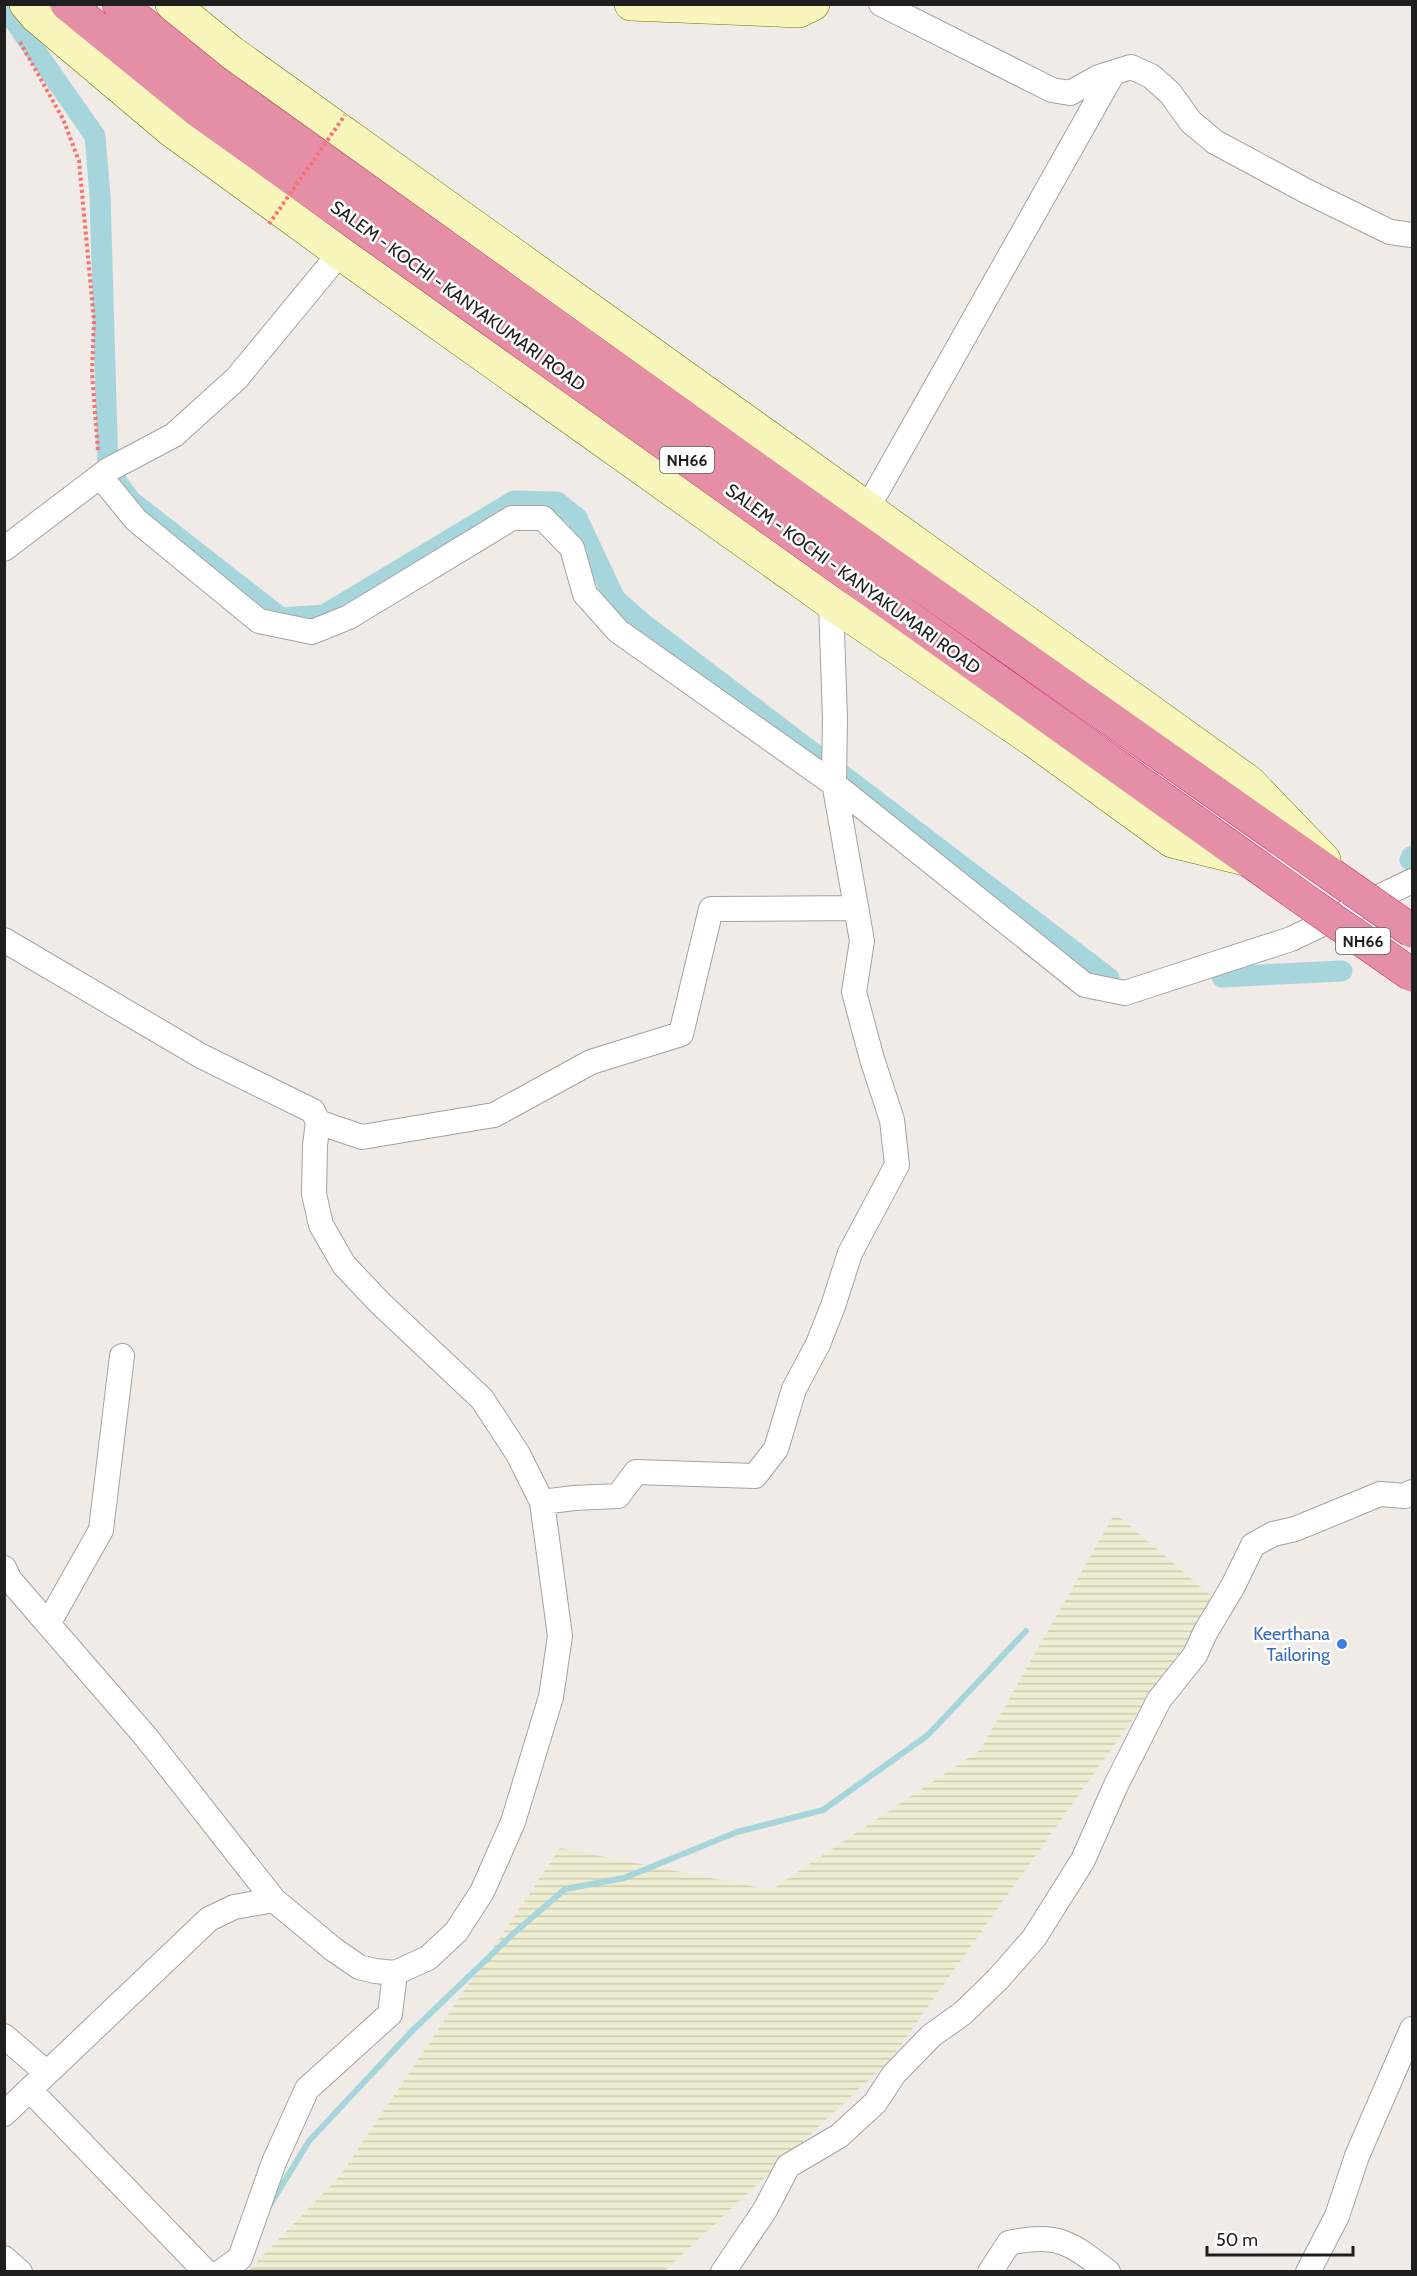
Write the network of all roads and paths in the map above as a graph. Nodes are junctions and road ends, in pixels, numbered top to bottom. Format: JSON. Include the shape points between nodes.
{"nodes":[{"id":1,"x":26,"y":4,"type":"edge"},
{"id":2,"x":67,"y":4,"type":"edge"},
{"id":3,"x":119,"y":4,"type":"edge"},
{"id":4,"x":172,"y":4,"type":"edge"},
{"id":5,"x":631,"y":4,"type":"edge"},
{"id":6,"x":813,"y":4,"type":"edge"},
{"id":7,"x":881,"y":4,"type":"edge"},
{"id":8,"x":20,"y":42,"type":"dead end"},
{"id":9,"x":1113,"y":73,"type":"junction"},
{"id":10,"x":345,"y":115,"type":"dead end"},
{"id":11,"x":269,"y":224,"type":"dead end"},
{"id":12,"x":1413,"y":235,"type":"edge"},
{"id":13,"x":340,"y":253,"type":"junction"},
{"id":14,"x":100,"y":476,"type":"junction"},
{"id":15,"x":867,"y":509,"type":"junction"},
{"id":16,"x":4,"y":549,"type":"edge"},
{"id":17,"x":831,"y":603,"type":"junction"},
{"id":18,"x":834,"y":783,"type":"junction"},
{"id":19,"x":1245,"y":859,"type":"junction"},
{"id":20,"x":1413,"y":881,"type":"edge"},
{"id":21,"x":1352,"y":889,"type":"junction"},
{"id":22,"x":855,"y":908,"type":"junction"},
{"id":23,"x":1413,"y":931,"type":"edge"},
{"id":24,"x":4,"y":940,"type":"edge"},
{"id":25,"x":1413,"y":975,"type":"edge"},
{"id":26,"x":318,"y":1122,"type":"junction"},
{"id":27,"x":122,"y":1356,"type":"dead end"},
{"id":28,"x":1413,"y":1492,"type":"edge"},
{"id":29,"x":542,"y":1502,"type":"junction"},
{"id":30,"x":4,"y":1568,"type":"edge"},
{"id":31,"x":48,"y":1624,"type":"junction"},
{"id":32,"x":274,"y":1900,"type":"junction"},
{"id":33,"x":395,"y":1972,"type":"junction"},
{"id":34,"x":1413,"y":2030,"type":"edge"},
{"id":35,"x":4,"y":2036,"type":"edge"},
{"id":36,"x":47,"y":2073,"type":"junction"},
{"id":37,"x":30,"y":2090,"type":"junction"},
{"id":38,"x":4,"y":2114,"type":"edge"},
{"id":39,"x":4,"y":2258,"type":"edge"},
{"id":40,"x":20,"y":2271,"type":"edge"},
{"id":41,"x":206,"y":2271,"type":"edge"},
{"id":42,"x":221,"y":2271,"type":"edge"},
{"id":43,"x":723,"y":2271,"type":"edge"},
{"id":44,"x":990,"y":2271,"type":"edge"},
{"id":45,"x":1108,"y":2271,"type":"edge"},
{"id":46,"x":1308,"y":2271,"type":"edge"}],
"edges":[{"from":1,"to":13,"type":"street","via":[[171,130]]},
{"from":2,"to":19,"type":"highway","name":"SALEM - KOCHI - KANYAKUMARI ROAD","number":"NH66","via":[[196,109]]},
{"from":3,"to":21,"type":"highway","name":"SALEM - KOCHI - KANYAKUMARI ROAD","number":"NH66","via":[[216,83]]},
{"from":4,"to":15,"type":"street","via":[[240,59]]},
{"from":5,"to":6,"type":"street","via":[[799,11]]},
{"from":7,"to":9,"type":"street","via":[[1052,90],[1070,93]]},
{"from":8,"to":14,"type":"path","via":[[63,119],[79,161],[94,321],[92,373]]},
{"from":9,"to":12,"type":"street","via":[[1131,68],[1151,76],[1170,93],[1191,122],[1215,142],[1390,232]]},
{"from":9,"to":15,"type":"street"},
{"from":10,"to":11,"type":"path","bridge":true},
{"from":13,"to":14,"type":"street","via":[[237,378],[174,435]]},
{"from":13,"to":17,"type":"street"},
{"from":14,"to":16,"type":"street"},
{"from":14,"to":18,"type":"street","via":[[136,520],[258,621],[312,632],[349,617],[512,518],[543,518],[572,548],[585,594],[618,631]]},
{"from":15,"to":21,"type":"street","via":[[1249,782]]},
{"from":17,"to":18,"type":"street"},
{"from":17,"to":19,"type":"street","via":[[1033,740],[1172,841]]},
{"from":18,"to":20,"type":"street","via":[[1085,985],[1125,993],[1292,939]]},
{"from":18,"to":22,"type":"street"},
{"from":19,"to":25,"type":"highway","name":"SALEM - KOCHI - KANYAKUMARI ROAD","number":"NH66","bridge":true},
{"from":21,"to":23,"type":"highway","name":"SALEM - KOCHI - KANYAKUMARI ROAD","number":"NH66","bridge":true},
{"from":22,"to":26,"type":"street","via":[[711,909],[681,1034],[591,1062],[494,1115],[362,1137]]},
{"from":22,"to":29,"type":"street","via":[[862,941],[854,992],[892,1120],[897,1165],[850,1253],[818,1344],[794,1389],[776,1449],[755,1476],[636,1472],[618,1496]]},
{"from":24,"to":26,"type":"street","via":[[201,1056],[298,1102],[313,1111]]},
{"from":26,"to":29,"type":"street","via":[[314,1194],[321,1225],[338,1255],[380,1303],[482,1399],[518,1454]]},
{"from":27,"to":31,"type":"street","via":[[101,1530]]},
{"from":28,"to":43,"type":"street","via":[[1405,1496],[1380,1494],[1253,1545],[1195,1655],[1159,1700],[1083,1860],[1034,1938],[998,1980],[894,2074],[875,2103],[839,2136],[788,2166],[765,2210]]},
{"from":29,"to":33,"type":"street","via":[[560,1636],[552,1697],[513,1822],[483,1892],[456,1932],[428,1958]]},
{"from":30,"to":31,"type":"street"},
{"from":31,"to":32,"type":"street","via":[[146,1737]]},
{"from":32,"to":33,"type":"street","via":[[359,1967]]},
{"from":32,"to":36,"type":"street","via":[[234,1907],[209,1919]]},
{"from":33,"to":42,"type":"street","via":[[390,2014],[307,2089],[274,2162],[240,2258]]},
{"from":34,"to":46,"type":"street","via":[[1357,2156],[1337,2216]]},
{"from":35,"to":36,"type":"street"},
{"from":36,"to":37,"type":"street"},
{"from":37,"to":38,"type":"street"},
{"from":37,"to":41,"type":"street"},
{"from":39,"to":40,"type":"street"},
{"from":44,"to":45,"type":"street","via":[[1009,2243],[1054,2238],[1078,2248]]}]}
